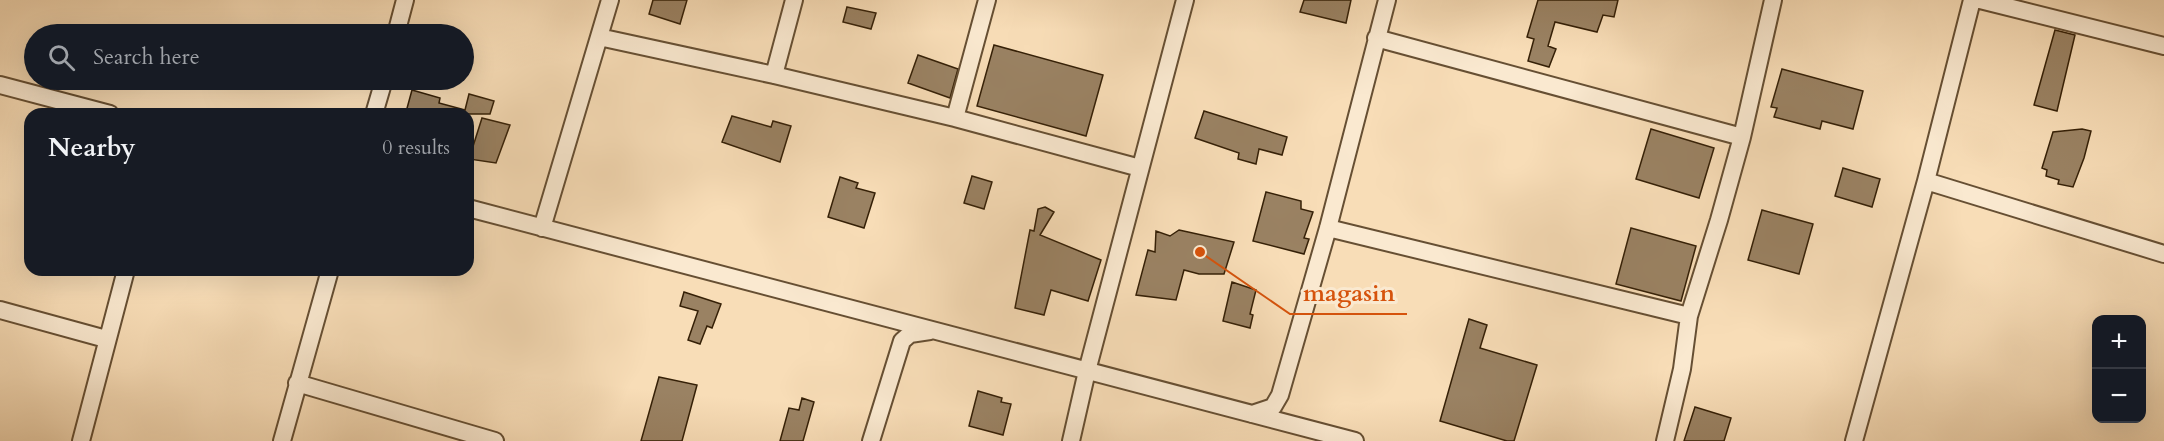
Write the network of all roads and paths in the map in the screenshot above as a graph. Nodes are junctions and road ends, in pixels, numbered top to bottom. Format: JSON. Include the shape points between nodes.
{"nodes":[{"id":1,"x":405,"y":0,"type":"edge"},
{"id":2,"x":610,"y":0,"type":"edge"},
{"id":3,"x":794,"y":0,"type":"edge"},
{"id":4,"x":987,"y":0,"type":"edge"},
{"id":5,"x":1185,"y":0,"type":"edge"},
{"id":6,"x":1387,"y":0,"type":"edge"},
{"id":7,"x":1773,"y":0,"type":"edge"},
{"id":8,"x":1972,"y":0,"type":"edge"},
{"id":9,"x":1980,"y":0,"type":"edge"},
{"id":10,"x":399,"y":24,"type":"edge"},
{"id":11,"x":599,"y":37,"type":"junction"},
{"id":12,"x":1376,"y":38,"type":"junction"},
{"id":13,"x":2164,"y":46,"type":"edge"},
{"id":14,"x":774,"y":75,"type":"junction"},
{"id":15,"x":0,"y":85,"type":"edge"},
{"id":16,"x":381,"y":90,"type":"edge"},
{"id":17,"x":87,"y":108,"type":"edge"},
{"id":18,"x":376,"y":108,"type":"edge"},
{"id":19,"x":955,"y":118,"type":"junction"},
{"id":20,"x":1742,"y":137,"type":"junction"},
{"id":21,"x":1140,"y":168,"type":"junction"},
{"id":22,"x":1926,"y":181,"type":"junction"},
{"id":23,"x":474,"y":210,"type":"edge"},
{"id":24,"x":542,"y":228,"type":"junction"},
{"id":25,"x":1328,"y":228,"type":"junction"},
{"id":26,"x":2164,"y":254,"type":"edge"},
{"id":27,"x":124,"y":276,"type":"edge"},
{"id":28,"x":328,"y":276,"type":"edge"},
{"id":29,"x":0,"y":310,"type":"edge"},
{"id":30,"x":1689,"y":316,"type":"junction"},
{"id":31,"x":934,"y":330,"type":"junction"},
{"id":32,"x":106,"y":339,"type":"junction"},
{"id":33,"x":1087,"y":371,"type":"junction"},
{"id":34,"x":297,"y":383,"type":"junction"},
{"id":35,"x":1252,"y":414,"type":"junction"},
{"id":36,"x":81,"y":441,"type":"edge"},
{"id":37,"x":282,"y":441,"type":"edge"},
{"id":38,"x":493,"y":441,"type":"edge"},
{"id":39,"x":871,"y":441,"type":"edge"},
{"id":40,"x":1071,"y":441,"type":"edge"},
{"id":41,"x":1355,"y":441,"type":"edge"},
{"id":42,"x":1665,"y":441,"type":"edge"},
{"id":43,"x":1854,"y":441,"type":"edge"}],
"edges":[{"from":1,"to":10,"type":"street"},
{"from":2,"to":11,"type":"street"},
{"from":3,"to":14,"type":"street"},
{"from":4,"to":19,"type":"street"},
{"from":5,"to":21,"type":"street"},
{"from":6,"to":12,"type":"street"},
{"from":7,"to":20,"type":"street"},
{"from":8,"to":22,"type":"street"},
{"from":9,"to":13,"type":"street"},
{"from":11,"to":14,"type":"street"},
{"from":11,"to":24,"type":"street"},
{"from":12,"to":20,"type":"street"},
{"from":12,"to":25,"type":"street"},
{"from":14,"to":19,"type":"street"},
{"from":15,"to":17,"type":"street"},
{"from":16,"to":18,"type":"street"},
{"from":19,"to":21,"type":"street"},
{"from":20,"to":30,"type":"street"},
{"from":21,"to":33,"type":"street"},
{"from":22,"to":26,"type":"street"},
{"from":22,"to":43,"type":"street"},
{"from":23,"to":24,"type":"street"},
{"from":24,"to":31,"type":"street"},
{"from":25,"to":30,"type":"street"},
{"from":25,"to":35,"type":"street","via":[[1280,395],[1273,407]]},
{"from":27,"to":32,"type":"street"},
{"from":28,"to":34,"type":"street"},
{"from":29,"to":32,"type":"street"},
{"from":30,"to":42,"type":"street","via":[[1682,369]]},
{"from":31,"to":33,"type":"street"},
{"from":31,"to":39,"type":"street","via":[[910,334],[902,340]]},
{"from":32,"to":36,"type":"street"},
{"from":33,"to":35,"type":"street"},
{"from":33,"to":40,"type":"street"},
{"from":34,"to":37,"type":"street"},
{"from":34,"to":38,"type":"street"},
{"from":35,"to":41,"type":"street"}]}
